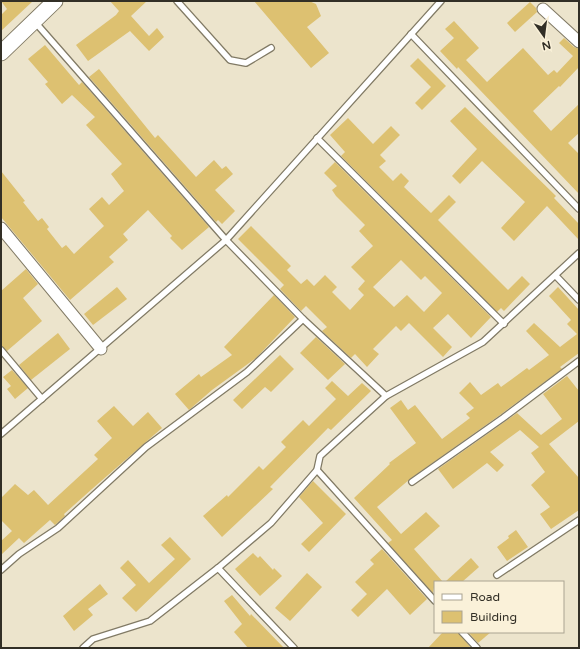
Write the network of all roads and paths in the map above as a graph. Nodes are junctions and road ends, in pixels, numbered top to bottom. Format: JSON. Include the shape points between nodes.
{"nodes":[{"id":1,"x":56,"y":1,"type":"edge"},
{"id":2,"x":178,"y":1,"type":"edge"},
{"id":3,"x":441,"y":1,"type":"edge"},
{"id":4,"x":543,"y":9,"type":"dead end"},
{"id":5,"x":34,"y":22,"type":"junction"},
{"id":6,"x":411,"y":34,"type":"junction"},
{"id":7,"x":579,"y":42,"type":"edge"},
{"id":8,"x":271,"y":48,"type":"dead end"},
{"id":9,"x":1,"y":53,"type":"edge"},
{"id":10,"x":317,"y":138,"type":"junction"},
{"id":11,"x":579,"y":209,"type":"edge"},
{"id":12,"x":1,"y":228,"type":"edge"},
{"id":13,"x":226,"y":240,"type":"junction"},
{"id":14,"x":579,"y":253,"type":"edge"},
{"id":15,"x":556,"y":276,"type":"junction"},
{"id":16,"x":579,"y":300,"type":"edge"},
{"id":17,"x":303,"y":319,"type":"junction"},
{"id":18,"x":504,"y":324,"type":"junction"},
{"id":19,"x":101,"y":349,"type":"junction"},
{"id":20,"x":1,"y":350,"type":"edge"},
{"id":21,"x":579,"y":362,"type":"edge"},
{"id":22,"x":386,"y":396,"type":"junction"},
{"id":23,"x":42,"y":399,"type":"junction"},
{"id":24,"x":1,"y":434,"type":"edge"},
{"id":25,"x":317,"y":470,"type":"junction"},
{"id":26,"x":412,"y":482,"type":"dead end"},
{"id":27,"x":579,"y":520,"type":"edge"},
{"id":28,"x":218,"y":568,"type":"junction"},
{"id":29,"x":1,"y":570,"type":"edge"},
{"id":30,"x":497,"y":575,"type":"dead end"},
{"id":31,"x":434,"y":600,"type":"edge"},
{"id":32,"x":463,"y":633,"type":"edge"},
{"id":33,"x":83,"y":648,"type":"edge"},
{"id":34,"x":294,"y":648,"type":"edge"},
{"id":35,"x":477,"y":648,"type":"edge"}],
"edges":[{"from":1,"to":5,"type":"street"},
{"from":2,"to":8,"type":"lane","via":[[230,60],[246,63]]},
{"from":3,"to":6,"type":"lane"},
{"from":4,"to":7,"type":"street"},
{"from":5,"to":9,"type":"street"},
{"from":5,"to":13,"type":"lane"},
{"from":6,"to":10,"type":"lane"},
{"from":6,"to":11,"type":"lane"},
{"from":10,"to":13,"type":"lane"},
{"from":10,"to":18,"type":"lane"},
{"from":12,"to":19,"type":"street"},
{"from":13,"to":17,"type":"lane"},
{"from":13,"to":19,"type":"lane"},
{"from":14,"to":15,"type":"lane"},
{"from":15,"to":16,"type":"lane"},
{"from":15,"to":18,"type":"lane"},
{"from":17,"to":22,"type":"lane"},
{"from":17,"to":29,"type":"lane","via":[[247,372],[146,447],[58,528],[19,554]]},
{"from":18,"to":22,"type":"lane","via":[[483,342]]},
{"from":19,"to":23,"type":"lane"},
{"from":20,"to":23,"type":"lane"},
{"from":21,"to":26,"type":"lane"},
{"from":22,"to":25,"type":"lane","via":[[320,456]]},
{"from":23,"to":24,"type":"lane"},
{"from":25,"to":28,"type":"lane","via":[[271,523]]},
{"from":25,"to":31,"type":"lane"},
{"from":27,"to":30,"type":"lane"},
{"from":28,"to":33,"type":"lane","via":[[150,622],[93,639]]},
{"from":28,"to":34,"type":"lane"},
{"from":32,"to":35,"type":"lane"}]}
